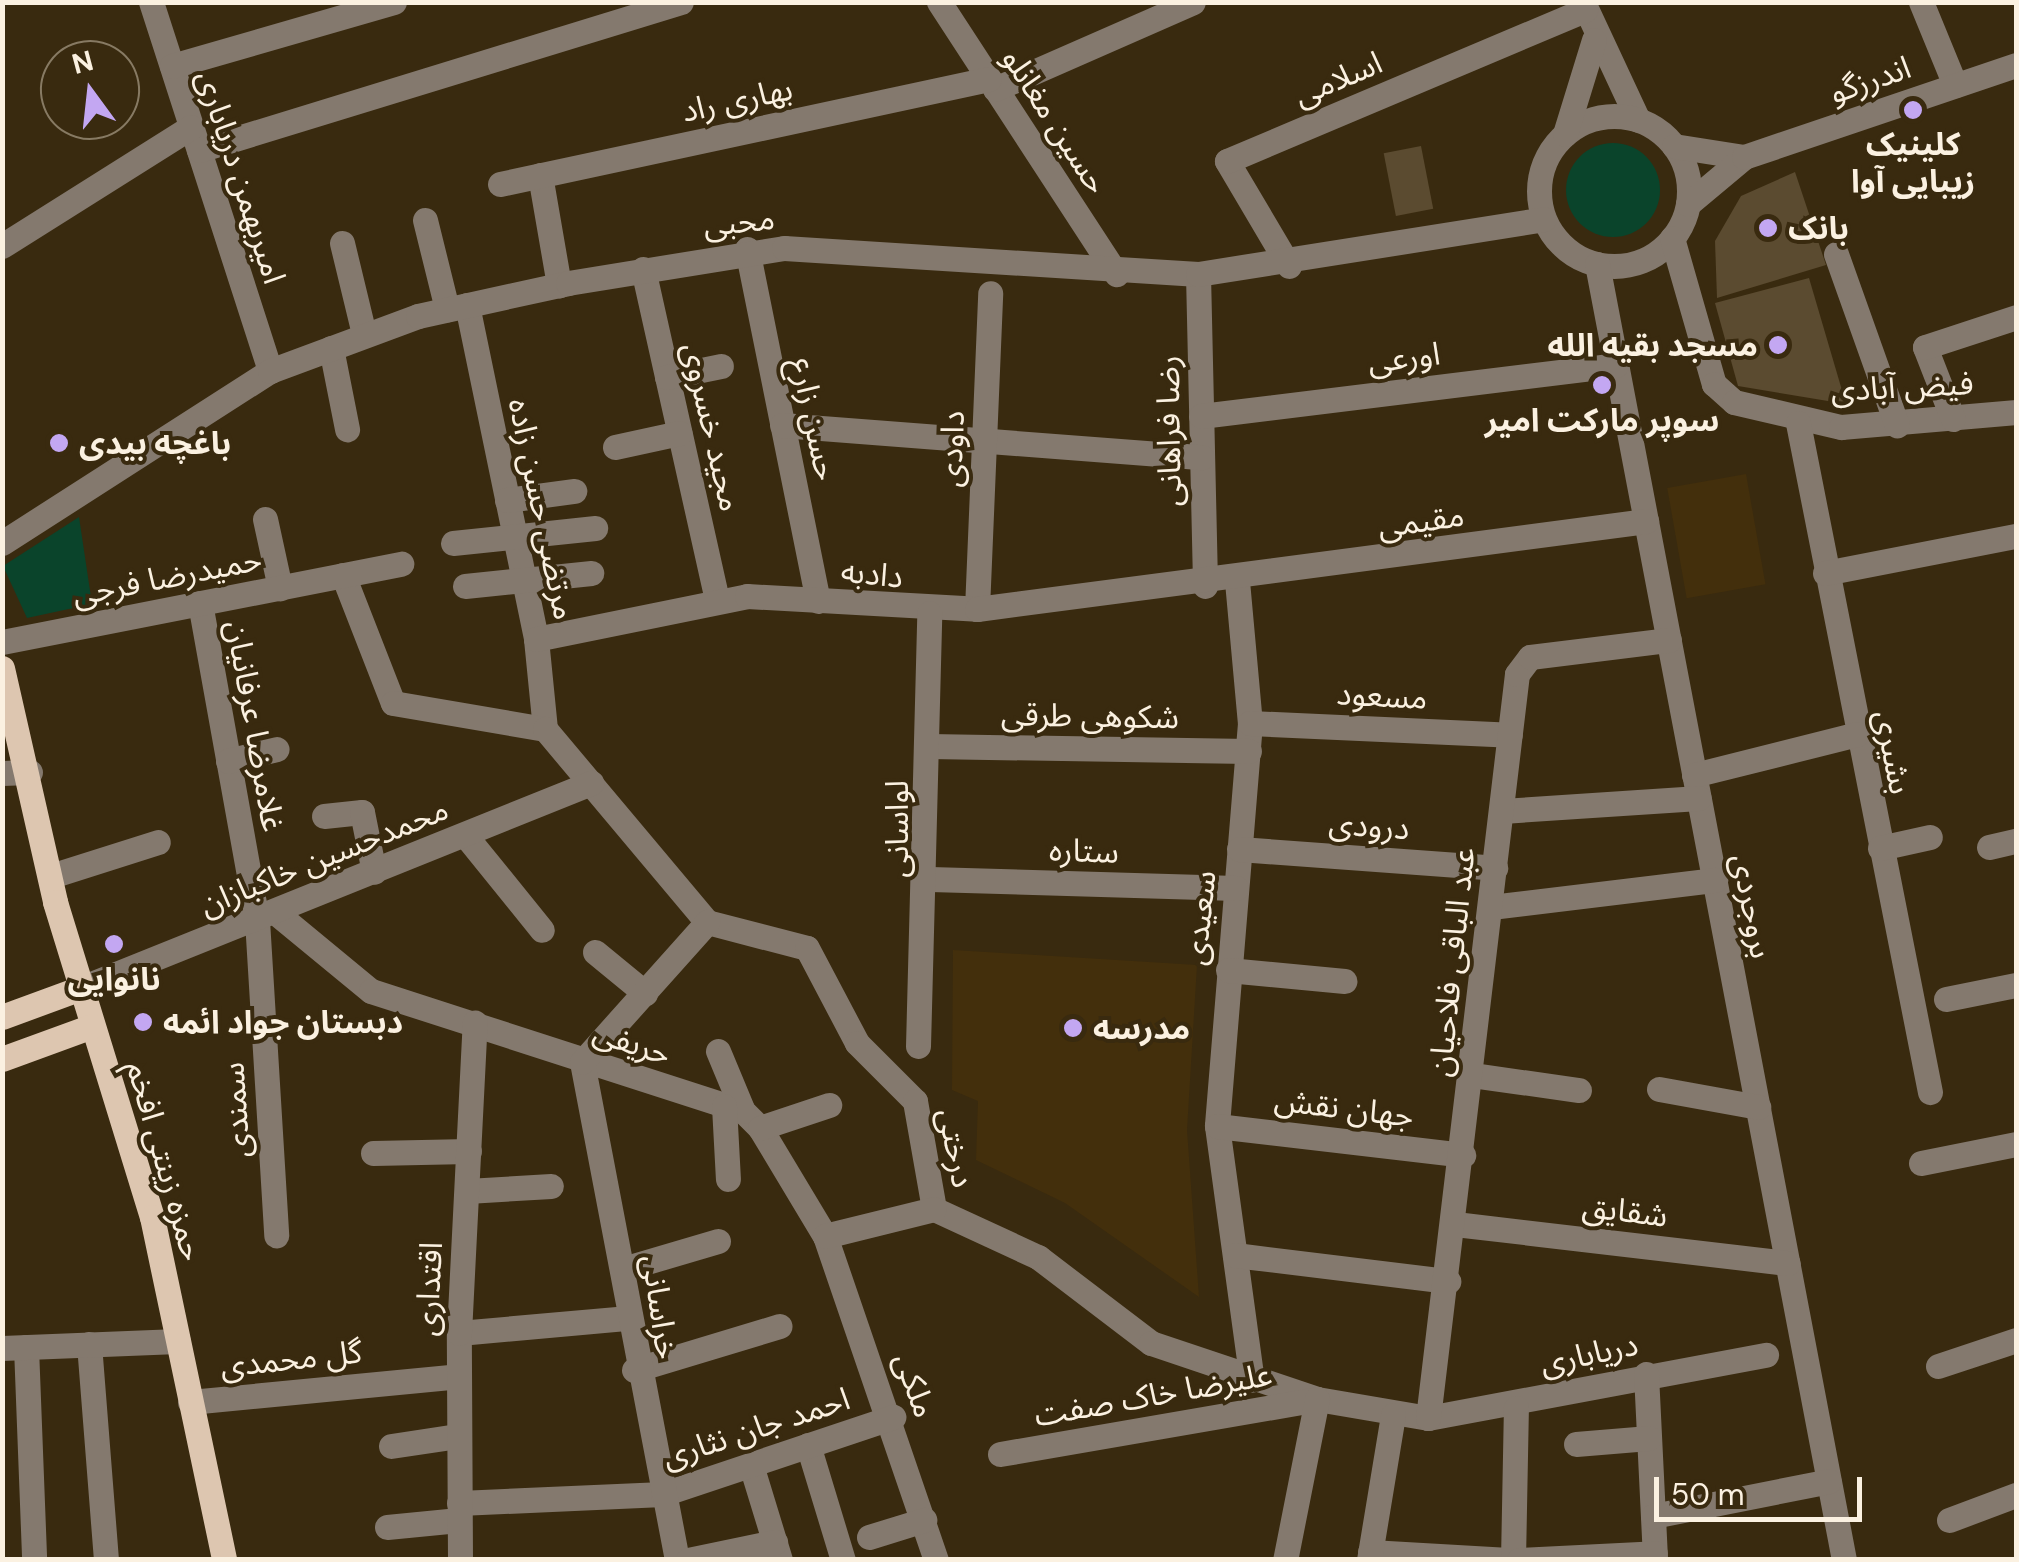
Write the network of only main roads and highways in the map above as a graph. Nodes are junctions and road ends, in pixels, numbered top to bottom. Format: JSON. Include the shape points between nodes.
{"nodes":[{"id":1,"x":2,"y":668,"type":"edge"},
{"id":2,"x":81,"y":988,"type":"junction"},
{"id":3,"x":2,"y":1016,"type":"edge"},
{"id":4,"x":92,"y":1026,"type":"junction"},
{"id":5,"x":2,"y":1058,"type":"edge"},
{"id":6,"x":224,"y":1560,"type":"edge"}],
"edges":[{"from":1,"to":2,"type":"main road","name":"حمزه زینتی افخم"},
{"from":2,"to":3,"type":"main road"},
{"from":2,"to":4,"type":"main road","name":"حمزه زینتی افخم"},
{"from":4,"to":5,"type":"main road"},
{"from":4,"to":6,"type":"main road","name":"حمزه زینتی افخم","via":[[152,1216]]}]}
